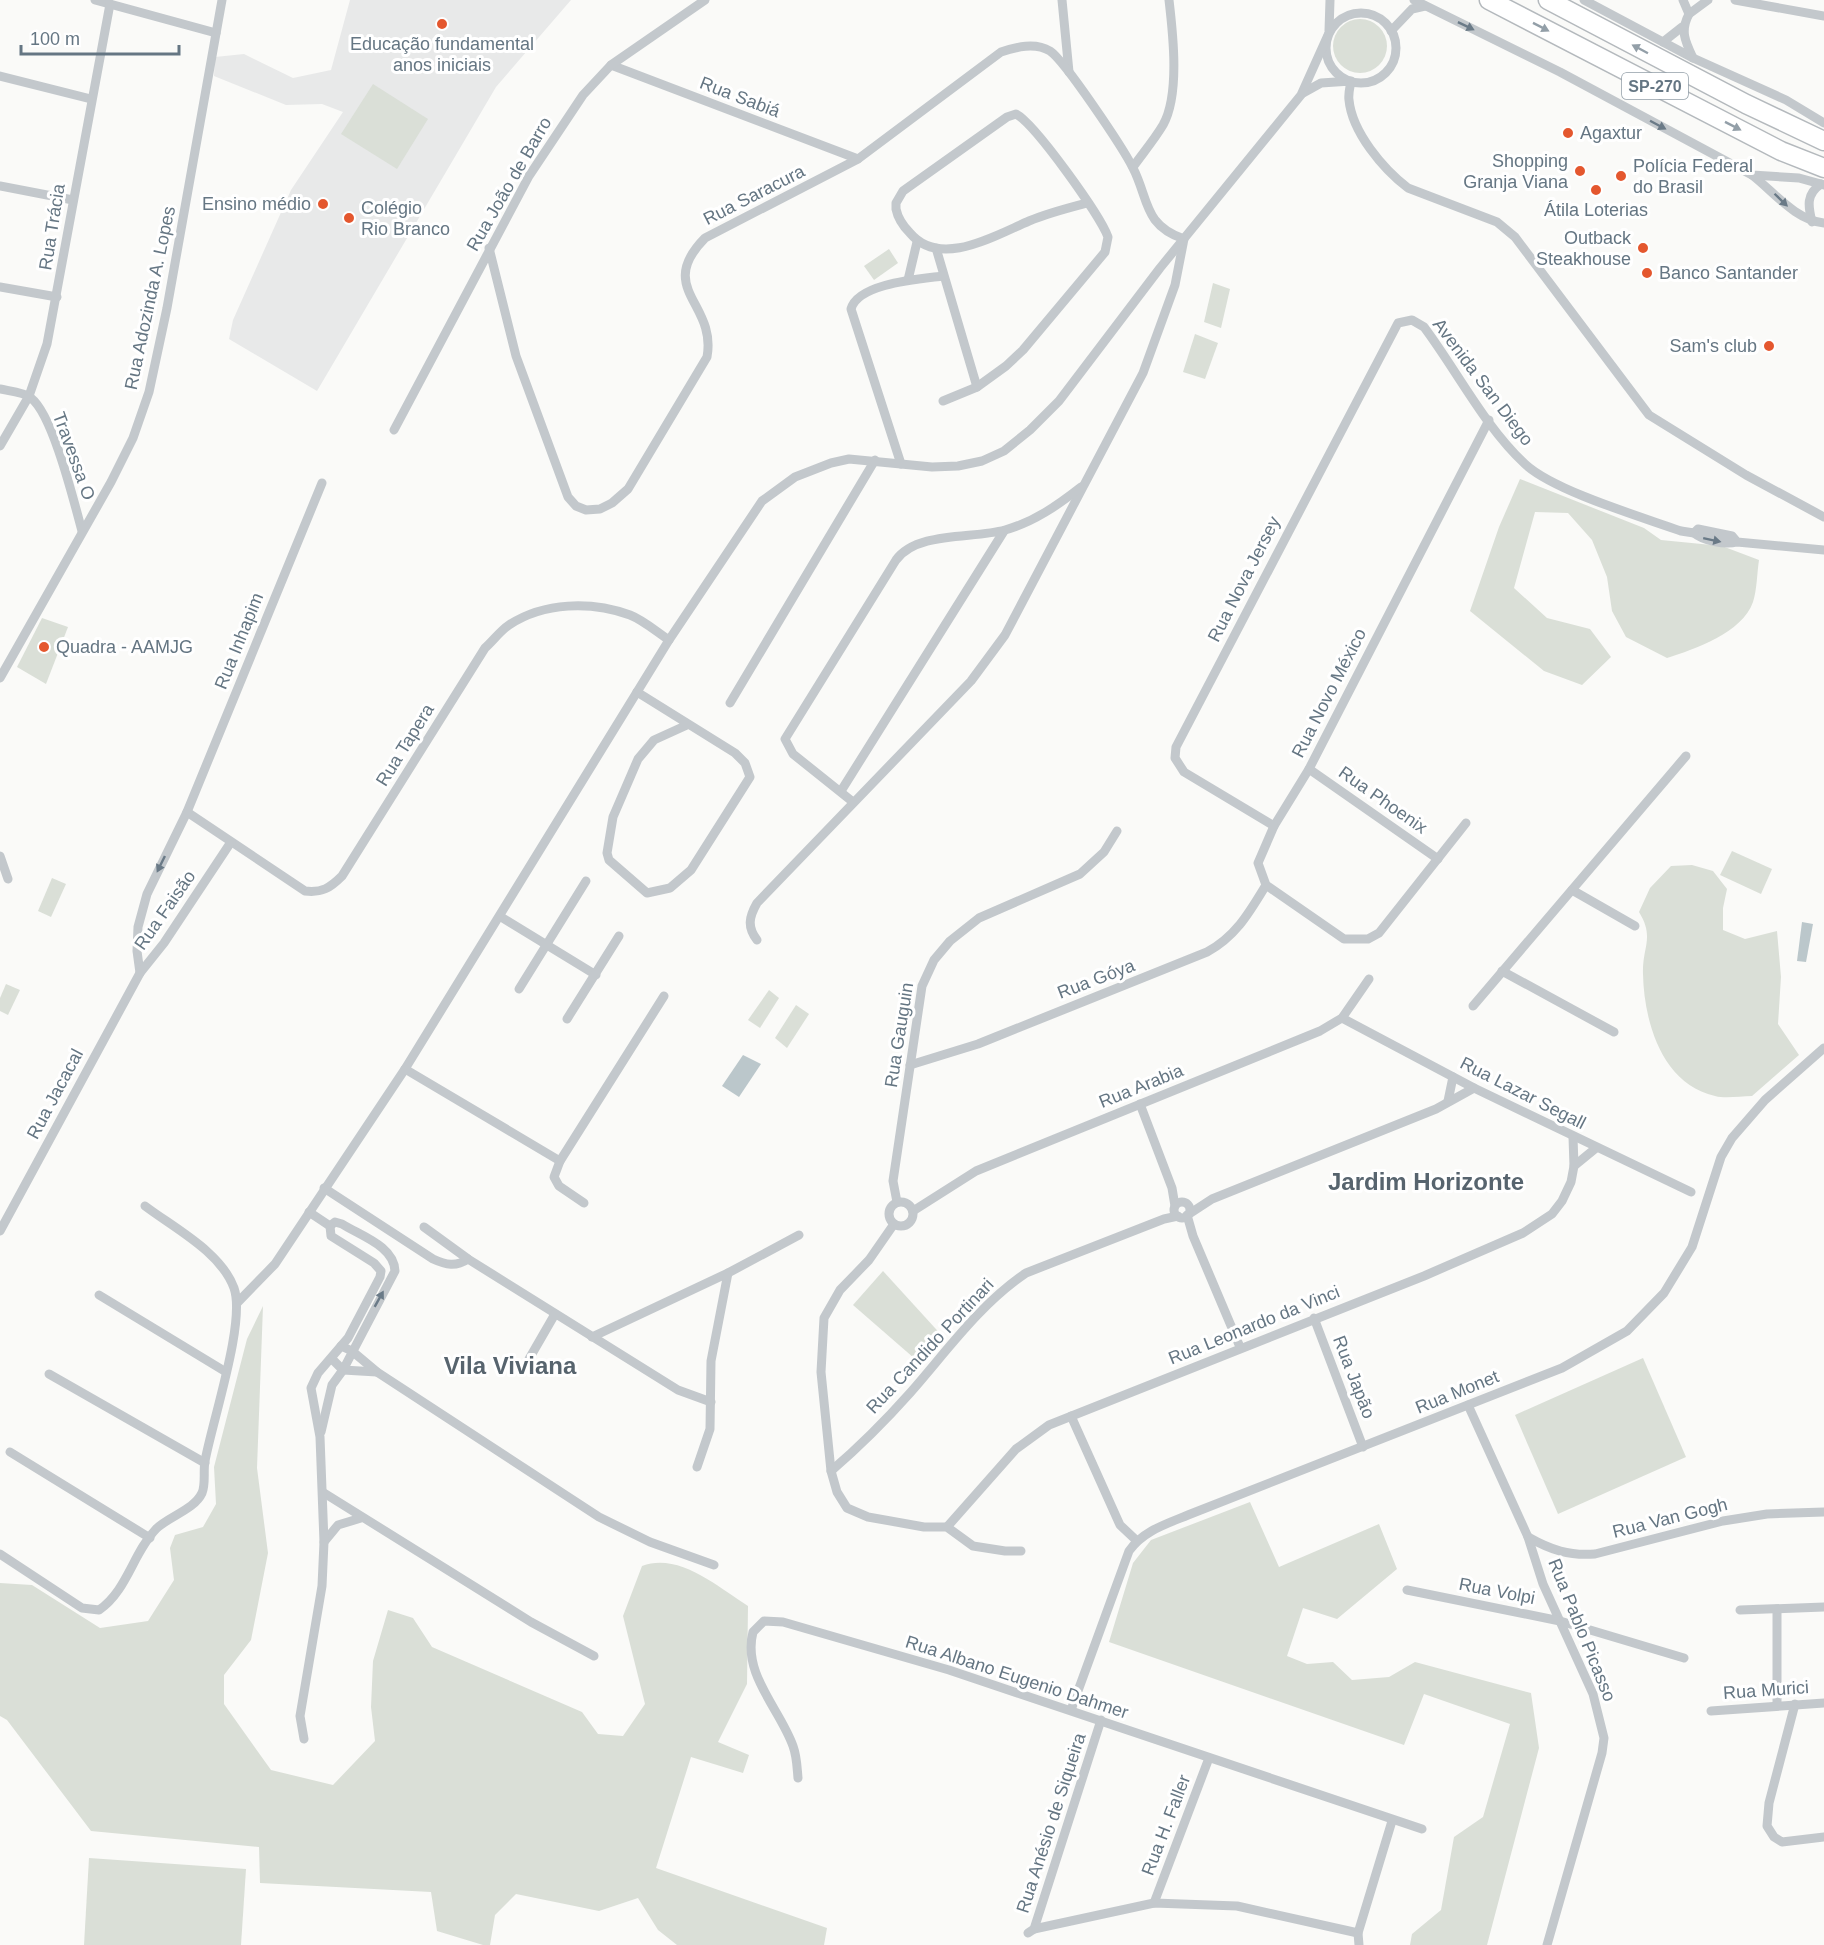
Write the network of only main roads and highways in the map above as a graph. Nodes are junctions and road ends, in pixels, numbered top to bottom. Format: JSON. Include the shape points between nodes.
{"nodes":[{"id":1,"x":1489,"y":0,"type":"edge"},
{"id":2,"x":1548,"y":0,"type":"edge"},
{"id":3,"x":1824,"y":141,"type":"edge"},
{"id":4,"x":1823,"y":179,"type":"edge"}],
"edges":[{"from":1,"to":4,"type":"highway","number":"SP-270","one_way":true,"via":[[1781,151]]},
{"from":3,"to":2,"type":"highway","number":"SP-270","one_way":true,"via":[[1735,99]]}]}
